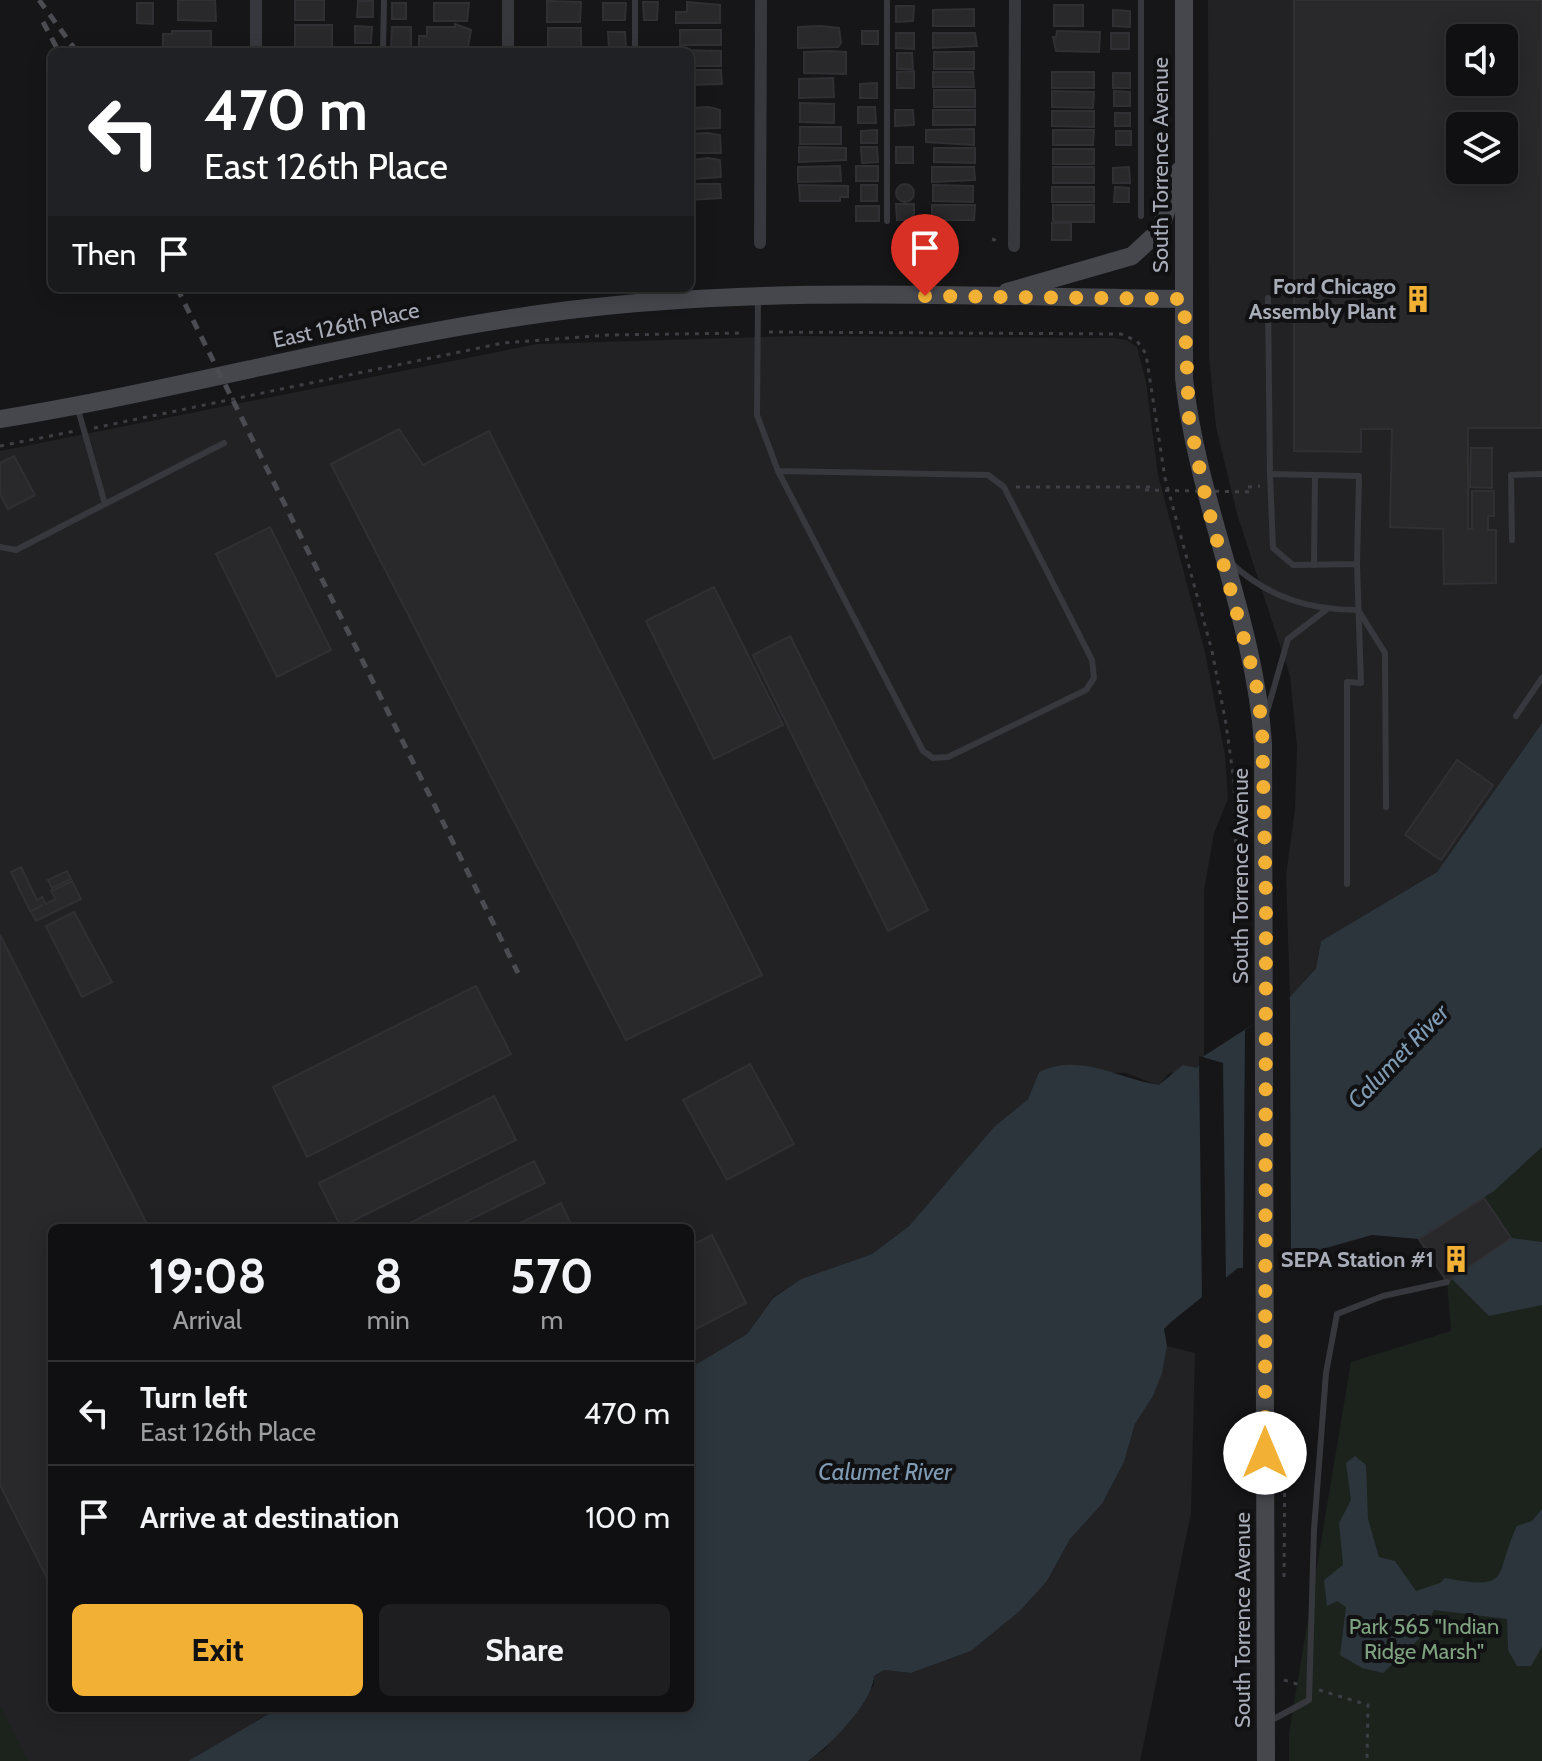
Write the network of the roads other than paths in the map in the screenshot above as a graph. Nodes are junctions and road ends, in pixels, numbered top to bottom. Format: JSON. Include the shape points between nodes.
{"nodes":[{"id":1,"x":256,"y":0,"type":"edge"},
{"id":2,"x":384,"y":0,"type":"edge"},
{"id":3,"x":508,"y":0,"type":"edge"},
{"id":4,"x":635,"y":0,"type":"edge"},
{"id":5,"x":761,"y":0,"type":"edge"},
{"id":6,"x":887,"y":0,"type":"edge"},
{"id":7,"x":1015,"y":0,"type":"edge"},
{"id":8,"x":1141,"y":0,"type":"edge"},
{"id":9,"x":1184,"y":0,"type":"edge"},
{"id":10,"x":256,"y":48,"type":"edge"},
{"id":11,"x":383,"y":48,"type":"edge"},
{"id":12,"x":508,"y":48,"type":"edge"},
{"id":13,"x":635,"y":48,"type":"edge"},
{"id":14,"x":1184,"y":153,"type":"junction"},
{"id":15,"x":1141,"y":216,"type":"dead end"},
{"id":16,"x":887,"y":221,"type":"dead end"},
{"id":17,"x":760,"y":243,"type":"dead end"},
{"id":18,"x":1014,"y":246,"type":"dead end"},
{"id":19,"x":758,"y":296,"type":"junction"},
{"id":20,"x":988,"y":297,"type":"junction"},
{"id":21,"x":1268,"y":298,"type":"dead end"},
{"id":22,"x":1184,"y":299,"type":"junction"},
{"id":23,"x":77,"y":406,"type":"junction"},
{"id":24,"x":0,"y":419,"type":"edge"},
{"id":25,"x":224,"y":443,"type":"dead end"},
{"id":26,"x":778,"y":471,"type":"junction"},
{"id":27,"x":1270,"y":474,"type":"junction"},
{"id":28,"x":1542,"y":474,"type":"edge"},
{"id":29,"x":1315,"y":475,"type":"junction"},
{"id":30,"x":105,"y":504,"type":"junction"},
{"id":31,"x":1512,"y":540,"type":"dead end"},
{"id":32,"x":0,"y":547,"type":"edge"},
{"id":33,"x":1221,"y":554,"type":"junction"},
{"id":34,"x":1357,"y":564,"type":"junction"},
{"id":35,"x":1314,"y":565,"type":"junction"},
{"id":36,"x":1326,"y":610,"type":"junction"},
{"id":37,"x":1358,"y":610,"type":"junction"},
{"id":38,"x":1542,"y":678,"type":"edge"},
{"id":39,"x":1516,"y":716,"type":"dead end"},
{"id":40,"x":1262,"y":726,"type":"junction"},
{"id":41,"x":1386,"y":807,"type":"dead end"},
{"id":42,"x":1347,"y":884,"type":"dead end"},
{"id":43,"x":1447,"y":1282,"type":"dead end"},
{"id":44,"x":1266,"y":1723,"type":"junction"},
{"id":45,"x":1266,"y":1761,"type":"edge"}],
"edges":[{"from":1,"to":10,"type":"street"},
{"from":2,"to":11,"type":"lane"},
{"from":3,"to":12,"type":"street"},
{"from":4,"to":13,"type":"lane"},
{"from":5,"to":17,"type":"street"},
{"from":6,"to":16,"type":"lane"},
{"from":7,"to":18,"type":"street"},
{"from":8,"to":15,"type":"lane"},
{"from":9,"to":14,"type":"main road","name":"South Torrence Avenue"},
{"from":14,"to":20,"type":"main road","via":[[1160,230],[1132,256]]},
{"from":14,"to":22,"type":"main road","name":"South Torrence Avenue"},
{"from":19,"to":20,"type":"main road","name":"East 126th Place"},
{"from":19,"to":23,"type":"main road","name":"East 126th Place","via":[[513,317]]},
{"from":19,"to":26,"type":"lane","via":[[757,415]]},
{"from":20,"to":22,"type":"main road","name":"East 126th Place"},
{"from":21,"to":27,"type":"lane"},
{"from":22,"to":33,"type":"main road","name":"South Torrence Avenue","via":[[1189,418]]},
{"from":23,"to":24,"type":"main road","name":"East 126th Place"},
{"from":23,"to":30,"type":"lane"},
{"from":25,"to":30,"type":"lane"},
{"from":26,"to":26,"type":"lane","via":[[923,751],[933,758],[948,757],[1086,690],[1094,678],[1092,660],[1004,487],[988,475]]},
{"from":27,"to":29,"type":"lane"},
{"from":27,"to":35,"type":"lane","via":[[1273,548],[1293,565]]},
{"from":28,"to":31,"type":"lane","via":[[1511,475]]},
{"from":29,"to":34,"type":"lane","via":[[1359,476]]},
{"from":29,"to":35,"type":"lane"},
{"from":30,"to":32,"type":"lane","via":[[16,550]]},
{"from":33,"to":36,"type":"lane","via":[[1282,599]]},
{"from":33,"to":40,"type":"main road","name":"South Torrence Avenue"},
{"from":34,"to":35,"type":"lane"},
{"from":34,"to":37,"type":"lane"},
{"from":36,"to":37,"type":"lane"},
{"from":36,"to":40,"type":"lane","via":[[1288,639]]},
{"from":37,"to":41,"type":"lane","via":[[1385,653]]},
{"from":37,"to":42,"type":"lane","via":[[1361,683],[1347,682]]},
{"from":38,"to":39,"type":"lane"},
{"from":40,"to":44,"type":"main road","name":"South Torrence Avenue"},
{"from":43,"to":44,"type":"lane","via":[[1383,1296],[1337,1314],[1326,1373],[1314,1530],[1309,1700]]},
{"from":44,"to":45,"type":"main road","name":"South Torrence Avenue"}]}
